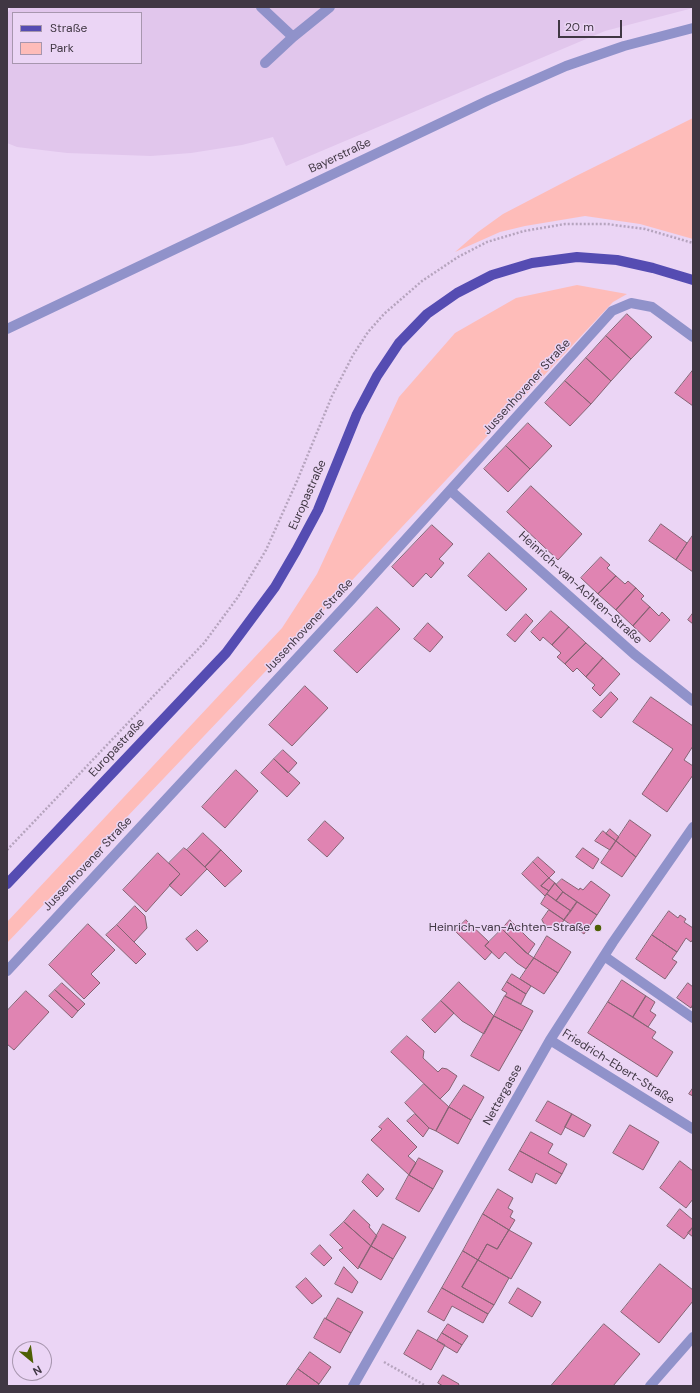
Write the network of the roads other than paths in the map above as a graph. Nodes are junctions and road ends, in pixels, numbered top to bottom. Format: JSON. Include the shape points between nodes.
{"nodes":[{"id":1,"x":260,"y":7,"type":"edge"},
{"id":2,"x":330,"y":7,"type":"edge"},
{"id":3,"x":693,"y":28,"type":"edge"},
{"id":4,"x":293,"y":37,"type":"junction"},
{"id":5,"x":265,"y":63,"type":"dead end"},
{"id":6,"x":693,"y":280,"type":"edge"},
{"id":7,"x":7,"y":329,"type":"edge"},
{"id":8,"x":693,"y":337,"type":"edge"},
{"id":9,"x":451,"y":490,"type":"junction"},
{"id":10,"x":693,"y":701,"type":"edge"},
{"id":11,"x":693,"y":827,"type":"edge"},
{"id":12,"x":7,"y":884,"type":"edge"},
{"id":13,"x":604,"y":956,"type":"junction"},
{"id":14,"x":7,"y":970,"type":"edge"},
{"id":15,"x":693,"y":1018,"type":"edge"},
{"id":16,"x":550,"y":1040,"type":"junction"},
{"id":17,"x":693,"y":1129,"type":"edge"},
{"id":18,"x":693,"y":1337,"type":"edge"},
{"id":19,"x":353,"y":1386,"type":"edge"},
{"id":20,"x":650,"y":1386,"type":"edge"}],
"edges":[{"from":1,"to":4,"type":"street"},
{"from":2,"to":4,"type":"street"},
{"from":3,"to":7,"type":"street","name":"Bayerstraße","via":[[624,46],[566,66],[489,100]]},
{"from":4,"to":5,"type":"street"},
{"from":6,"to":12,"type":"main road","name":"Europastraße","via":[[617,260],[577,257],[532,263],[492,275],[457,293],[427,314],[399,343],[377,376],[357,414],[318,510],[275,587],[226,653]]},
{"from":8,"to":9,"type":"street","name":"Jussenhovener Straße","via":[[652,307],[631,303],[612,312]]},
{"from":9,"to":10,"type":"street","name":"Heinrich-van-Achten-Straße","via":[[634,654]]},
{"from":9,"to":14,"type":"street","name":"Jussenhovener Straße"},
{"from":11,"to":13,"type":"street","name":"Nettergasse"},
{"from":13,"to":15,"type":"street"},
{"from":13,"to":16,"type":"street","name":"Nettergasse"},
{"from":16,"to":17,"type":"street","name":"Friedrich-Ebert-Straße"},
{"from":16,"to":19,"type":"street","name":"Nettergasse"},
{"from":18,"to":20,"type":"street"}]}
